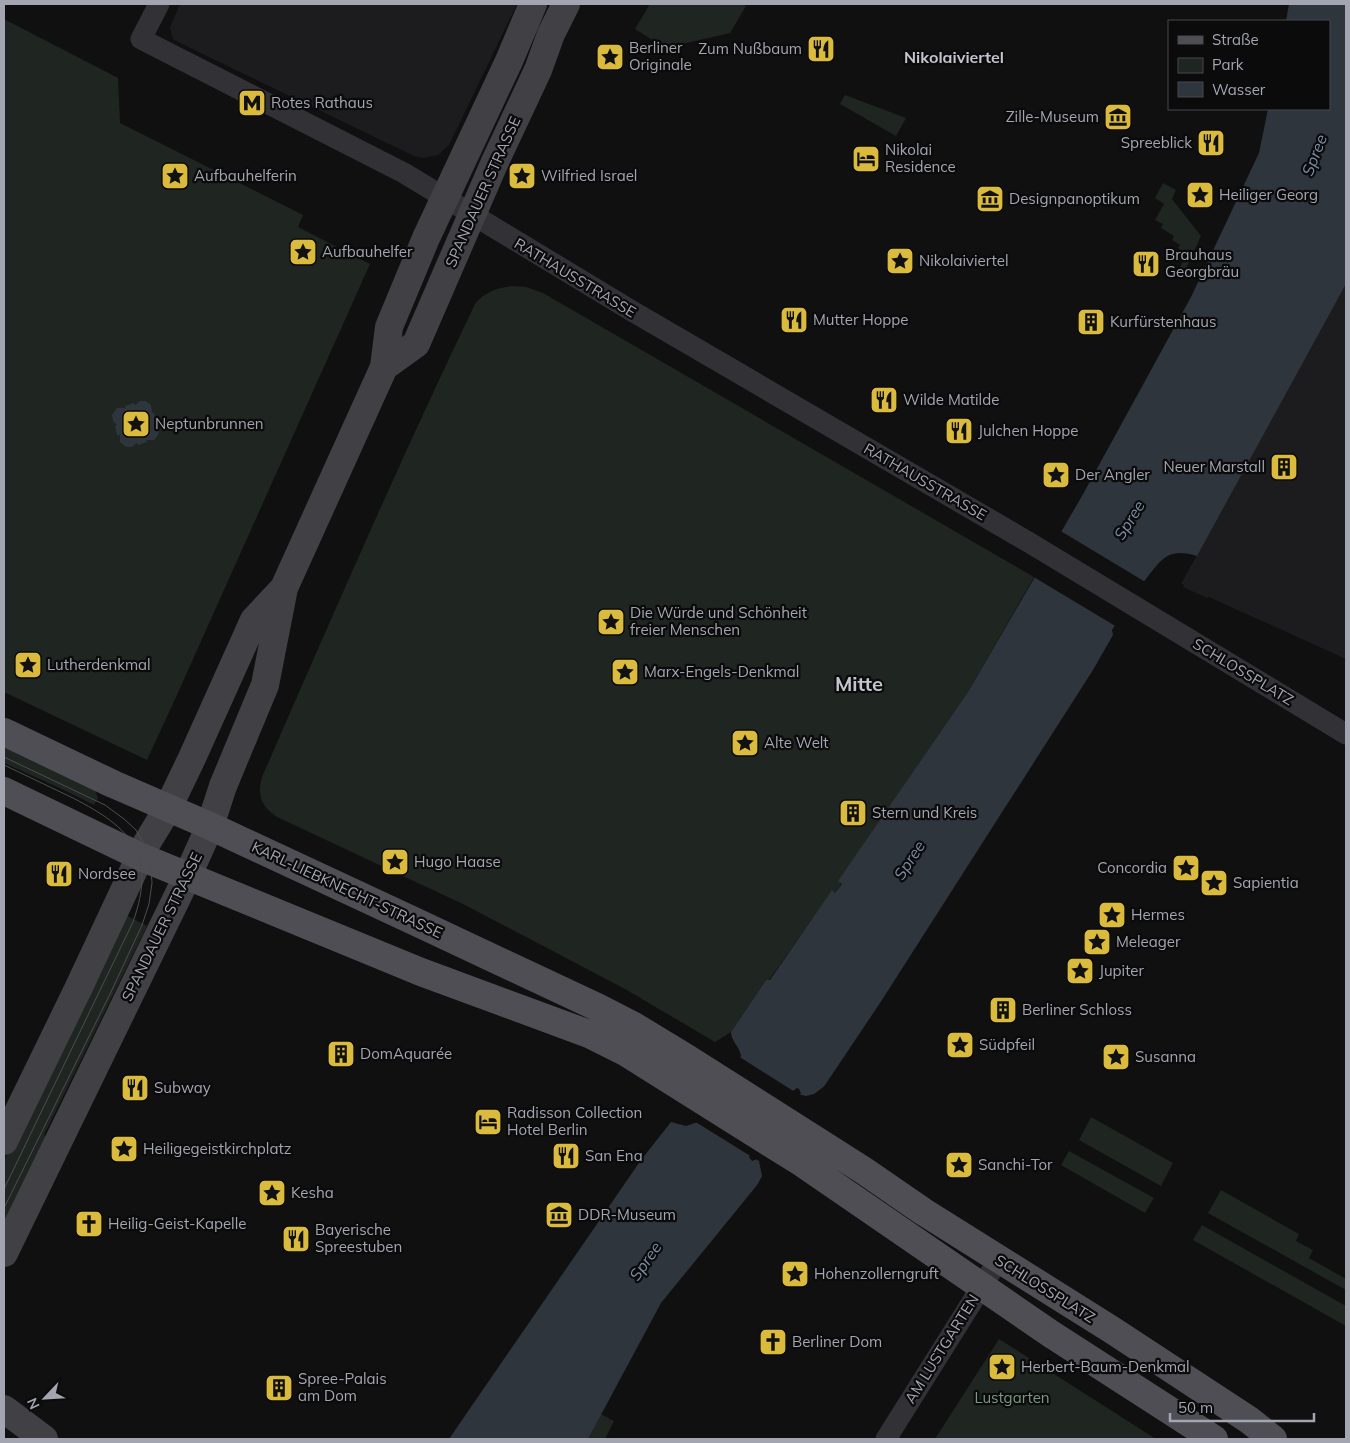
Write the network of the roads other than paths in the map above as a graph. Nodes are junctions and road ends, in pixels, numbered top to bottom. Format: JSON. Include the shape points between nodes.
{"nodes":[{"id":1,"x":159,"y":4,"type":"edge"},
{"id":2,"x":533,"y":4,"type":"edge"},
{"id":3,"x":566,"y":4,"type":"edge"},
{"id":4,"x":444,"y":198,"type":"junction"},
{"id":5,"x":472,"y":215,"type":"junction"},
{"id":6,"x":384,"y":367,"type":"junction"},
{"id":7,"x":284,"y":588,"type":"junction"},
{"id":8,"x":1140,"y":610,"type":"joint"},
{"id":9,"x":4,"y":732,"type":"edge"},
{"id":10,"x":1346,"y":734,"type":"edge"},
{"id":11,"x":4,"y":791,"type":"edge"},
{"id":12,"x":168,"y":808,"type":"junction"},
{"id":13,"x":210,"y":826,"type":"junction"},
{"id":14,"x":140,"y":857,"type":"junction"},
{"id":15,"x":188,"y":875,"type":"junction"},
{"id":16,"x":679,"y":1068,"type":"junction"},
{"id":17,"x":4,"y":1141,"type":"edge"},
{"id":18,"x":809,"y":1151,"type":"junction"},
{"id":19,"x":4,"y":1254,"type":"edge"},
{"id":20,"x":999,"y":1259,"type":"junction"},
{"id":21,"x":981,"y":1287,"type":"junction"},
{"id":22,"x":4,"y":1409,"type":"edge"},
{"id":23,"x":44,"y":1439,"type":"edge"},
{"id":24,"x":886,"y":1439,"type":"edge"},
{"id":25,"x":1214,"y":1439,"type":"edge"},
{"id":26,"x":1273,"y":1439,"type":"edge"}],
"edges":[{"from":1,"to":4,"type":"street","name":"RATHAUSSTRASSE","via":[[141,39],[404,173]]},
{"from":2,"to":4,"type":"main road","name":"SPANDAUER STRASSE"},
{"from":3,"to":5,"type":"main road","name":"SPANDAUER STRASSE"},
{"from":4,"to":5,"type":"street","name":"RATHAUSSTRASSE"},
{"from":4,"to":6,"type":"main road","name":"SPANDAUER STRASSE","via":[[389,327]]},
{"from":5,"to":6,"type":"main road","name":"SPANDAUER STRASSE","via":[[416,344]]},
{"from":5,"to":8,"type":"street","name":"RATHAUSSTRASSE"},
{"from":6,"to":7,"type":"main road","name":"SPANDAUER STRASSE"},
{"from":7,"to":12,"type":"main road","name":"SPANDAUER STRASSE","via":[[254,620]]},
{"from":7,"to":13,"type":"main road","name":"SPANDAUER STRASSE","via":[[265,685]]},
{"from":8,"to":10,"type":"street","name":"SCHLOSSPLATZ"},
{"from":9,"to":12,"type":"main road","name":"KARL-LIEBKNECHT-STRASSE"},
{"from":11,"to":14,"type":"main road"},
{"from":12,"to":13,"type":"main road","name":"KARL-LIEBKNECHT-STRASSE"},
{"from":12,"to":14,"type":"main road","name":"SPANDAUER STRASSE"},
{"from":13,"to":15,"type":"main road","name":"SPANDAUER STRASSE"},
{"from":13,"to":16,"type":"main road","name":"KARL-LIEBKNECHT-STRASSE","via":[[634,1026]]},
{"from":14,"to":15,"type":"main road"},
{"from":14,"to":17,"type":"main road","name":"SPANDAUER STRASSE"},
{"from":15,"to":16,"type":"main road","via":[[421,972],[588,1034],[625,1052]]},
{"from":15,"to":19,"type":"main road","name":"SPANDAUER STRASSE"},
{"from":16,"to":18,"type":"main road"},
{"from":18,"to":20,"type":"main road","name":"SCHLOSSPLATZ"},
{"from":18,"to":21,"type":"main road"},
{"from":20,"to":21,"type":"street","name":"AM LUSTGARTEN"},
{"from":20,"to":26,"type":"main road","name":"SCHLOSSPLATZ","via":[[1112,1330]]},
{"from":21,"to":24,"type":"street","name":"AM LUSTGARTEN"},
{"from":21,"to":25,"type":"main road"},
{"from":22,"to":23,"type":"main road"}]}
